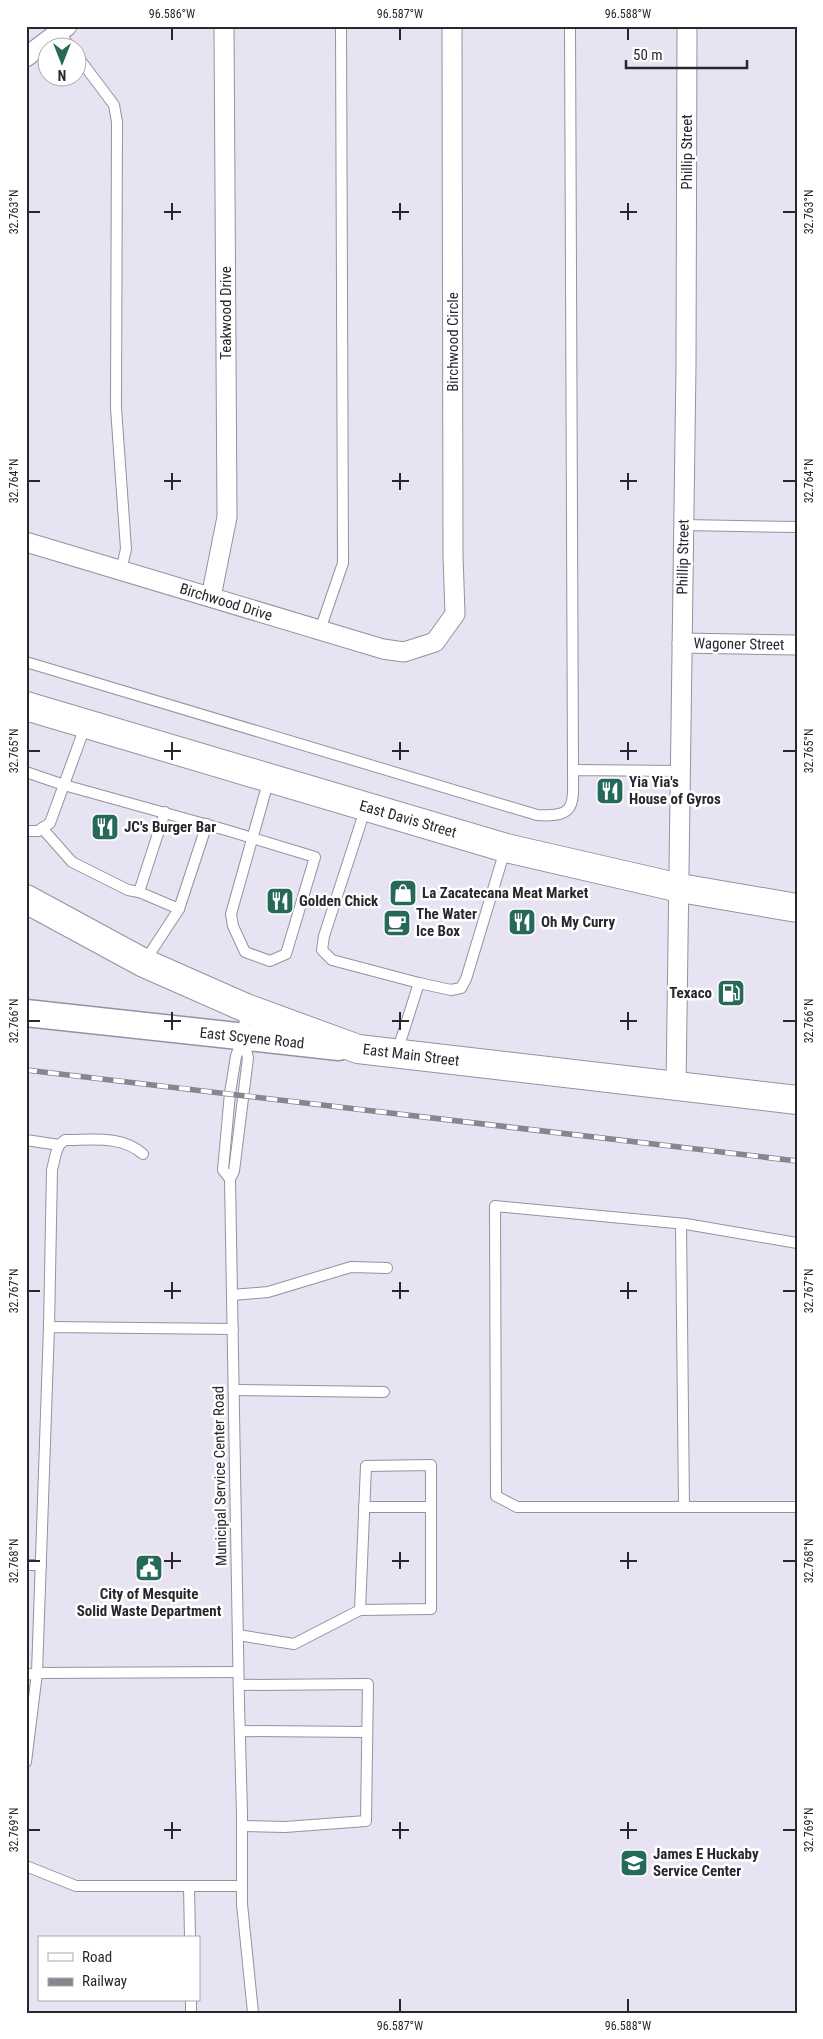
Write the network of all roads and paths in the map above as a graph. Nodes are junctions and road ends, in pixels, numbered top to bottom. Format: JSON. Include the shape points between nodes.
{"nodes":[{"id":1,"x":224,"y":26,"type":"edge"},
{"id":2,"x":341,"y":26,"type":"edge"},
{"id":3,"x":452,"y":26,"type":"edge"},
{"id":4,"x":570,"y":26,"type":"edge"},
{"id":5,"x":688,"y":26,"type":"edge"},
{"id":6,"x":63,"y":29,"type":"edge"},
{"id":7,"x":26,"y":58,"type":"edge"},
{"id":8,"x":88,"y":70,"type":"edge"},
{"id":9,"x":684,"y":525,"type":"junction"},
{"id":10,"x":797,"y":527,"type":"edge"},
{"id":11,"x":26,"y":542,"type":"edge"},
{"id":12,"x":122,"y":571,"type":"junction"},
{"id":13,"x":211,"y":598,"type":"junction"},
{"id":14,"x":320,"y":630,"type":"junction"},
{"id":15,"x":682,"y":643,"type":"junction"},
{"id":16,"x":426,"y":645,"type":"joint"},
{"id":17,"x":797,"y":645,"type":"edge"},
{"id":18,"x":26,"y":662,"type":"edge"},
{"id":19,"x":26,"y":706,"type":"edge"},
{"id":20,"x":87,"y":724,"type":"junction"},
{"id":21,"x":573,"y":770,"type":"junction"},
{"id":22,"x":680,"y":771,"type":"junction"},
{"id":23,"x":26,"y":772,"type":"edge"},
{"id":24,"x":269,"y":778,"type":"junction"},
{"id":25,"x":64,"y":785,"type":"junction"},
{"id":26,"x":366,"y":807,"type":"junction"},
{"id":27,"x":165,"y":812,"type":"junction"},
{"id":28,"x":207,"y":824,"type":"junction"},
{"id":29,"x":42,"y":828,"type":"junction"},
{"id":30,"x":26,"y":831,"type":"edge"},
{"id":31,"x":251,"y":838,"type":"junction"},
{"id":32,"x":506,"y":848,"type":"junction"},
{"id":33,"x":680,"y":888,"type":"junction"},
{"id":34,"x":139,"y":892,"type":"junction"},
{"id":35,"x":26,"y":899,"type":"edge"},
{"id":36,"x":797,"y":908,"type":"edge"},
{"id":37,"x":179,"y":909,"type":"junction"},
{"id":38,"x":144,"y":963,"type":"junction"},
{"id":39,"x":419,"y":984,"type":"junction"},
{"id":40,"x":246,"y":1008,"type":"junction"},
{"id":41,"x":26,"y":1013,"type":"edge"},
{"id":42,"x":243,"y":1037,"type":"junction"},
{"id":43,"x":358,"y":1049,"type":"junction"},
{"id":44,"x":397,"y":1053,"type":"junction"},
{"id":45,"x":676,"y":1087,"type":"junction"},
{"id":46,"x":797,"y":1100,"type":"edge"},
{"id":47,"x":26,"y":1140,"type":"edge"},
{"id":48,"x":60,"y":1144,"type":"junction"},
{"id":49,"x":143,"y":1154,"type":"dead end"},
{"id":50,"x":681,"y":1224,"type":"junction"},
{"id":51,"x":797,"y":1243,"type":"edge"},
{"id":52,"x":387,"y":1268,"type":"dead end"},
{"id":53,"x":232,"y":1295,"type":"junction"},
{"id":54,"x":49,"y":1327,"type":"junction"},
{"id":55,"x":233,"y":1328,"type":"junction"},
{"id":56,"x":234,"y":1390,"type":"junction"},
{"id":57,"x":384,"y":1392,"type":"dead end"},
{"id":58,"x":364,"y":1507,"type":"junction"},
{"id":59,"x":431,"y":1507,"type":"junction"},
{"id":60,"x":684,"y":1507,"type":"junction"},
{"id":61,"x":797,"y":1507,"type":"edge"},
{"id":62,"x":26,"y":1565,"type":"edge"},
{"id":63,"x":41,"y":1565,"type":"junction"},
{"id":64,"x":360,"y":1610,"type":"junction"},
{"id":65,"x":238,"y":1635,"type":"junction"},
{"id":66,"x":238,"y":1672,"type":"junction"},
{"id":67,"x":37,"y":1673,"type":"junction"},
{"id":68,"x":26,"y":1676,"type":"edge"},
{"id":69,"x":239,"y":1685,"type":"junction"},
{"id":70,"x":240,"y":1731,"type":"junction"},
{"id":71,"x":367,"y":1732,"type":"junction"},
{"id":72,"x":26,"y":1762,"type":"edge"},
{"id":73,"x":242,"y":1826,"type":"junction"},
{"id":74,"x":26,"y":1866,"type":"edge"},
{"id":75,"x":189,"y":1886,"type":"junction"},
{"id":76,"x":242,"y":1886,"type":"junction"},
{"id":77,"x":190,"y":1936,"type":"edge"},
{"id":78,"x":253,"y":2013,"type":"edge"}],
"edges":[{"from":1,"to":13,"type":"street","name":"Teakwood Drive","via":[[227,516]]},
{"from":2,"to":14,"type":"lane","via":[[343,563]]},
{"from":3,"to":16,"type":"street","name":"Birchwood Circle","via":[[455,614],[435,642]]},
{"from":4,"to":21,"type":"lane"},
{"from":5,"to":9,"type":"street","name":"Phillip Street"},
{"from":6,"to":7,"type":"street"},
{"from":8,"to":12,"type":"lane","via":[[114,105],[117,122],[116,408],[126,549]]},
{"from":9,"to":10,"type":"lane"},
{"from":9,"to":15,"type":"street","name":"Phillip Street"},
{"from":11,"to":12,"type":"street","name":"Birchwood Drive"},
{"from":12,"to":13,"type":"street","name":"Birchwood Drive"},
{"from":13,"to":14,"type":"street","name":"Birchwood Drive"},
{"from":14,"to":16,"type":"street","name":"Birchwood Drive","via":[[404,652]]},
{"from":15,"to":17,"type":"street","name":"Wagoner Street"},
{"from":15,"to":22,"type":"street","name":"Phillip Street"},
{"from":18,"to":21,"type":"lane","via":[[537,815],[555,816],[567,811],[573,800]]},
{"from":19,"to":20,"type":"main road","name":"East Davis Street"},
{"from":20,"to":24,"type":"main road","name":"East Davis Street"},
{"from":20,"to":25,"type":"lane"},
{"from":21,"to":22,"type":"lane"},
{"from":22,"to":33,"type":"street","name":"Phillip Street"},
{"from":23,"to":25,"type":"lane"},
{"from":24,"to":26,"type":"main road","name":"East Davis Street"},
{"from":24,"to":31,"type":"lane"},
{"from":25,"to":27,"type":"lane"},
{"from":25,"to":29,"type":"lane","via":[[50,823]]},
{"from":26,"to":32,"type":"main road","name":"East Davis Street"},
{"from":26,"to":39,"type":"lane","via":[[322,950],[332,960]]},
{"from":27,"to":28,"type":"lane"},
{"from":27,"to":34,"type":"lane"},
{"from":28,"to":31,"type":"lane"},
{"from":28,"to":37,"type":"lane"},
{"from":29,"to":30,"type":"lane"},
{"from":29,"to":34,"type":"lane","via":[[72,862],[128,890]]},
{"from":31,"to":31,"type":"lane","via":[[231,914],[245,952],[270,960],[286,954],[315,858]]},
{"from":32,"to":33,"type":"main road","name":"East Davis Street"},
{"from":32,"to":39,"type":"lane","via":[[461,988],[451,990]]},
{"from":33,"to":36,"type":"main road","name":"East Davis Street"},
{"from":33,"to":45,"type":"street","name":"Phillip Street"},
{"from":34,"to":37,"type":"lane"},
{"from":35,"to":38,"type":"main road","name":"East Main Street"},
{"from":37,"to":38,"type":"lane"},
{"from":38,"to":40,"type":"main road","name":"East Main Street"},
{"from":39,"to":44,"type":"lane"},
{"from":40,"to":42,"type":"lane","name":"Municipal Service Center Road"},
{"from":40,"to":43,"type":"main road","name":"East Main Street"},
{"from":41,"to":42,"type":"street","name":"East Scyene Road"},
{"from":42,"to":43,"type":"street","name":"East Scyene Road"},
{"from":42,"to":53,"type":"lane","name":"Municipal Service Center Road","via":[[236,1056],[230,1093],[223,1170],[230,1178]]},
{"from":43,"to":44,"type":"main road","name":"East Main Street"},
{"from":44,"to":45,"type":"main road","name":"East Main Street"},
{"from":45,"to":46,"type":"main road","name":"East Main Street"},
{"from":47,"to":48,"type":"lane"},
{"from":48,"to":49,"type":"lane","via":[[65,1140],[122,1141]]},
{"from":48,"to":54,"type":"lane","via":[[52,1170]]},
{"from":50,"to":51,"type":"lane"},
{"from":50,"to":60,"type":"lane"},
{"from":50,"to":60,"type":"lane","via":[[495,1206],[496,1496],[517,1507]]},
{"from":52,"to":53,"type":"lane","via":[[351,1267],[268,1292]]},
{"from":53,"to":55,"type":"lane","name":"Municipal Service Center Road"},
{"from":54,"to":55,"type":"lane"},
{"from":54,"to":63,"type":"lane"},
{"from":55,"to":56,"type":"lane","name":"Municipal Service Center Road"},
{"from":56,"to":57,"type":"lane"},
{"from":56,"to":65,"type":"lane","name":"Municipal Service Center Road"},
{"from":58,"to":59,"type":"lane"},
{"from":58,"to":59,"type":"lane","via":[[366,1466],[431,1465]]},
{"from":58,"to":64,"type":"lane"},
{"from":59,"to":64,"type":"lane","via":[[431,1609]]},
{"from":60,"to":61,"type":"lane"},
{"from":62,"to":63,"type":"lane"},
{"from":63,"to":67,"type":"lane"},
{"from":64,"to":65,"type":"lane","via":[[294,1644]]},
{"from":65,"to":66,"type":"lane","name":"Municipal Service Center Road"},
{"from":66,"to":67,"type":"lane"},
{"from":66,"to":69,"type":"lane","name":"Municipal Service Center Road"},
{"from":67,"to":68,"type":"lane"},
{"from":67,"to":72,"type":"lane"},
{"from":69,"to":70,"type":"lane","name":"Municipal Service Center Road"},
{"from":69,"to":71,"type":"lane","via":[[368,1684]]},
{"from":70,"to":71,"type":"lane"},
{"from":70,"to":73,"type":"lane","name":"Municipal Service Center Road"},
{"from":71,"to":73,"type":"lane","via":[[366,1821],[285,1827]]},
{"from":73,"to":76,"type":"lane","name":"Municipal Service Center Road"},
{"from":74,"to":75,"type":"lane","via":[[76,1886]]},
{"from":75,"to":76,"type":"lane"},
{"from":75,"to":77,"type":"lane"},
{"from":76,"to":78,"type":"lane","name":"Municipal Service Center Road"}]}
